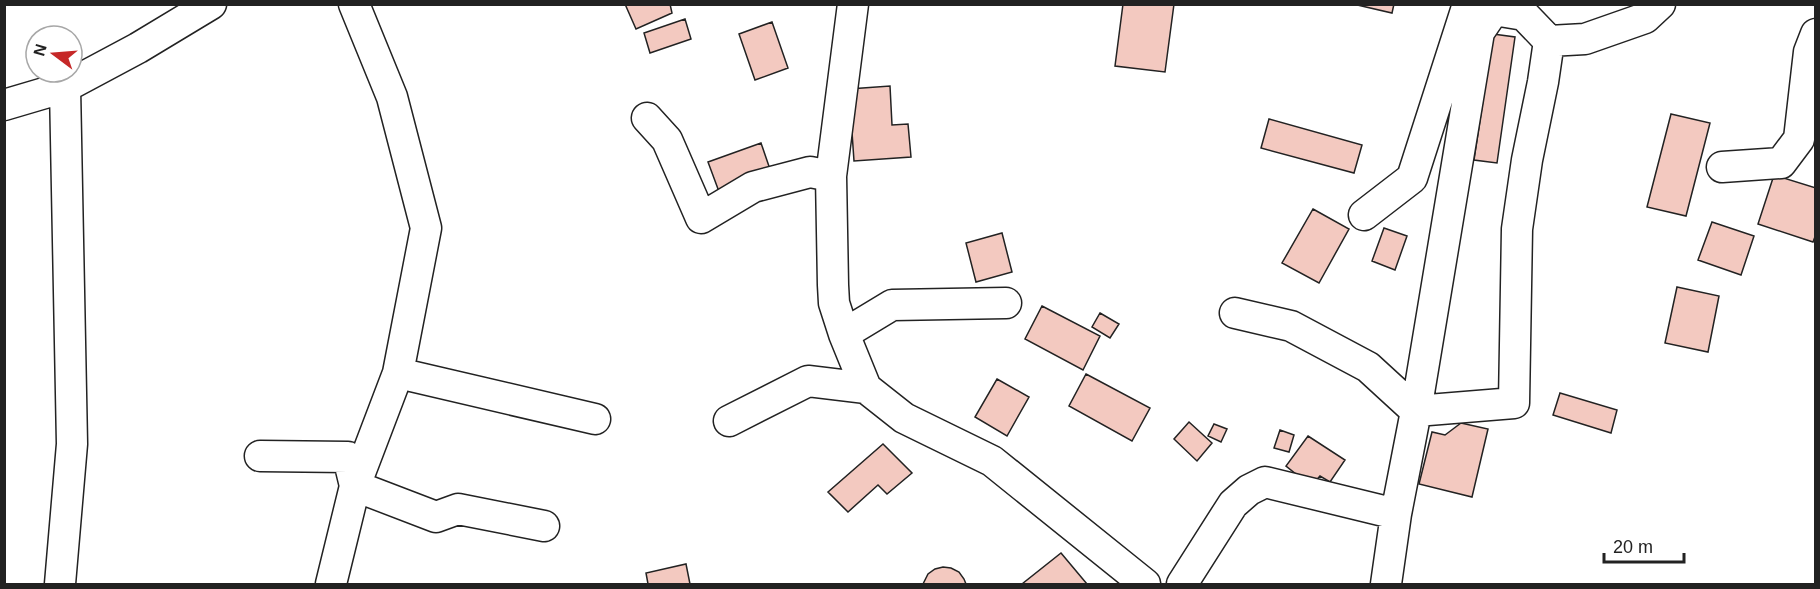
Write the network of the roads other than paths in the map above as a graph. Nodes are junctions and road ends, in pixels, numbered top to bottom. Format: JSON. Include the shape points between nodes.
{"nodes":[{"id":1,"x":211,"y":4,"type":"edge"},
{"id":2,"x":354,"y":4,"type":"edge"},
{"id":3,"x":853,"y":4,"type":"edge"},
{"id":4,"x":1468,"y":4,"type":"edge"},
{"id":5,"x":1660,"y":4,"type":"edge"},
{"id":6,"x":1815,"y":34,"type":"edge"},
{"id":7,"x":1549,"y":40,"type":"junction"},
{"id":8,"x":65,"y":87,"type":"junction"},
{"id":9,"x":4,"y":105,"type":"edge"},
{"id":10,"x":647,"y":118,"type":"dead end"},
{"id":11,"x":1722,"y":167,"type":"dead end"},
{"id":12,"x":831,"y":176,"type":"junction"},
{"id":13,"x":1365,"y":215,"type":"dead end"},
{"id":14,"x":1006,"y":303,"type":"dead end"},
{"id":15,"x":1235,"y":313,"type":"dead end"},
{"id":16,"x":844,"y":334,"type":"junction"},
{"id":17,"x":398,"y":374,"type":"junction"},
{"id":18,"x":866,"y":388,"type":"junction"},
{"id":19,"x":1416,"y":411,"type":"junction"},
{"id":20,"x":595,"y":419,"type":"dead end"},
{"id":21,"x":729,"y":421,"type":"dead end"},
{"id":22,"x":260,"y":456,"type":"dead end"},
{"id":23,"x":356,"y":486,"type":"junction"},
{"id":24,"x":1396,"y":514,"type":"junction"},
{"id":25,"x":544,"y":526,"type":"dead end"},
{"id":26,"x":60,"y":585,"type":"edge"},
{"id":27,"x":331,"y":585,"type":"edge"},
{"id":28,"x":1145,"y":585,"type":"edge"},
{"id":29,"x":1182,"y":585,"type":"edge"},
{"id":30,"x":1386,"y":585,"type":"edge"}],
"edges":[{"from":1,"to":8,"type":"street"},
{"from":2,"to":17,"type":"street","via":[[392,97],[426,228]]},
{"from":3,"to":12,"type":"street"},
{"from":4,"to":13,"type":"street","via":[[1412,178]]},
{"from":5,"to":7,"type":"street","via":[[1645,18],[1585,39]]},
{"from":6,"to":11,"type":"street","via":[[1809,52],[1799,139],[1781,163]]},
{"from":7,"to":19,"type":"street","via":[[1516,229],[1514,403]]},
{"from":7,"to":19,"type":"street","via":[[1524,15],[1494,10],[1479,32]]},
{"from":8,"to":9,"type":"street"},
{"from":8,"to":26,"type":"street","via":[[72,444]]},
{"from":10,"to":12,"type":"street","via":[[667,140],[701,218],[753,187],[810,172]]},
{"from":12,"to":16,"type":"street","via":[[834,303]]},
{"from":14,"to":16,"type":"street","via":[[892,305]]},
{"from":15,"to":19,"type":"street","via":[[1291,326],[1368,367]]},
{"from":16,"to":18,"type":"street"},
{"from":17,"to":20,"type":"street"},
{"from":17,"to":23,"type":"street"},
{"from":18,"to":21,"type":"street","via":[[808,381]]},
{"from":18,"to":28,"type":"street","via":[[903,418],[992,461]]},
{"from":19,"to":24,"type":"street"},
{"from":22,"to":23,"type":"street","via":[[348,457]]},
{"from":23,"to":25,"type":"street","via":[[436,517],[458,509]]},
{"from":23,"to":27,"type":"street"},
{"from":24,"to":29,"type":"street","via":[[1265,482],[1233,504]]},
{"from":24,"to":30,"type":"street"}]}
